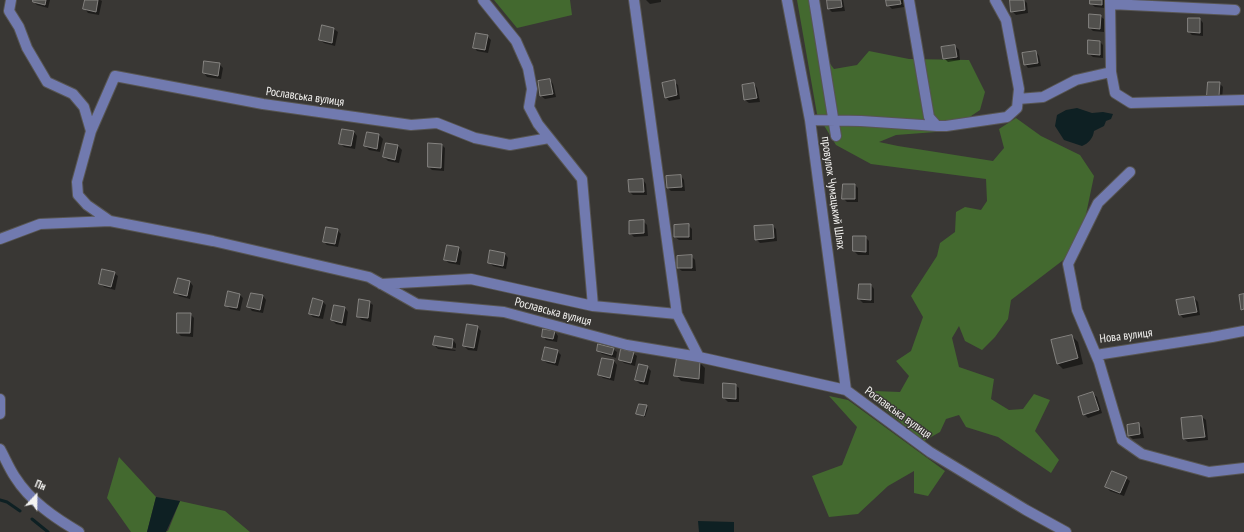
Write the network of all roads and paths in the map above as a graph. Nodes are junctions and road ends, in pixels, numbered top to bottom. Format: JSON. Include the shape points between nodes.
{"nodes":[{"id":1,"x":11,"y":0,"type":"edge"},
{"id":2,"x":483,"y":0,"type":"edge"},
{"id":3,"x":634,"y":0,"type":"edge"},
{"id":4,"x":787,"y":0,"type":"edge"},
{"id":5,"x":814,"y":0,"type":"edge"},
{"id":6,"x":909,"y":0,"type":"edge"},
{"id":7,"x":995,"y":0,"type":"edge"},
{"id":8,"x":1110,"y":2,"type":"edge"},
{"id":9,"x":1235,"y":10,"type":"dead end"},
{"id":10,"x":1111,"y":72,"type":"junction"},
{"id":11,"x":1018,"y":99,"type":"junction"},
{"id":12,"x":1244,"y":100,"type":"edge"},
{"id":13,"x":810,"y":120,"type":"junction"},
{"id":14,"x":833,"y":120,"type":"junction"},
{"id":15,"x":937,"y":126,"type":"junction"},
{"id":16,"x":91,"y":130,"type":"junction"},
{"id":17,"x":836,"y":136,"type":"dead end"},
{"id":18,"x":548,"y":138,"type":"junction"},
{"id":19,"x":1130,"y":172,"type":"dead end"},
{"id":20,"x":110,"y":221,"type":"junction"},
{"id":21,"x":0,"y":240,"type":"edge"},
{"id":22,"x":381,"y":284,"type":"junction"},
{"id":23,"x":593,"y":306,"type":"junction"},
{"id":24,"x":677,"y":314,"type":"junction"},
{"id":25,"x":1244,"y":331,"type":"edge"},
{"id":26,"x":1096,"y":355,"type":"junction"},
{"id":27,"x":699,"y":356,"type":"junction"},
{"id":28,"x":846,"y":390,"type":"junction"},
{"id":29,"x":0,"y":399,"type":"edge"},
{"id":30,"x":0,"y":414,"type":"edge"},
{"id":31,"x":0,"y":449,"type":"edge"},
{"id":32,"x":1244,"y":468,"type":"edge"},
{"id":33,"x":79,"y":532,"type":"edge"},
{"id":34,"x":1066,"y":532,"type":"edge"}],
"edges":[{"from":1,"to":16,"type":"street","via":[[9,11],[46,82],[73,94],[84,107]]},
{"from":2,"to":18,"type":"street","name":"Рославська вулиця","via":[[516,41],[528,68],[532,89],[529,107]]},
{"from":3,"to":24,"type":"street"},
{"from":4,"to":13,"type":"street","name":"провулок Чумацький Шлях"},
{"from":5,"to":14,"type":"street"},
{"from":6,"to":15,"type":"street","via":[[929,117]]},
{"from":7,"to":11,"type":"street","via":[[1006,20],[1019,90]]},
{"from":8,"to":9,"type":"street"},
{"from":8,"to":10,"type":"street"},
{"from":10,"to":11,"type":"street","via":[[1076,80],[1043,97]]},
{"from":10,"to":12,"type":"street","via":[[1115,93],[1131,103]]},
{"from":11,"to":15,"type":"street","via":[[1017,108],[1007,117]]},
{"from":13,"to":14,"type":"street"},
{"from":13,"to":28,"type":"street","name":"провулок Чумацький Шлях"},
{"from":14,"to":15,"type":"street"},
{"from":14,"to":17,"type":"street"},
{"from":16,"to":18,"type":"street","name":"Рославська вулиця","via":[[115,76],[263,104],[411,124],[437,123],[475,138],[510,145]]},
{"from":16,"to":20,"type":"street","name":"Рославська вулиця","via":[[77,182],[78,195]]},
{"from":18,"to":23,"type":"street","name":"Рославська вулиця","via":[[582,179]]},
{"from":19,"to":26,"type":"street","name":"Нова вулиця","via":[[1098,203],[1068,264],[1077,310]]},
{"from":20,"to":21,"type":"street","name":"Рославська вулиця","via":[[40,224]]},
{"from":20,"to":22,"type":"street","name":"Рославська вулиця","via":[[220,242],[369,277]]},
{"from":22,"to":23,"type":"street","name":"Рославська вулиця","via":[[471,280]]},
{"from":22,"to":27,"type":"street","name":"Рославська вулиця","via":[[417,304],[504,312],[627,345]]},
{"from":23,"to":24,"type":"street","name":"Рославська вулиця"},
{"from":24,"to":27,"type":"street"},
{"from":25,"to":26,"type":"street","name":"Нова вулиця"},
{"from":26,"to":32,"type":"street","via":[[1122,440],[1142,454],[1209,472]]},
{"from":27,"to":28,"type":"street","name":"Рославська вулиця"},
{"from":28,"to":34,"type":"street","name":"Рославська вулиця","via":[[930,452]]},
{"from":29,"to":30,"type":"street"},
{"from":31,"to":33,"type":"street","via":[[15,478],[36,503]]}]}
